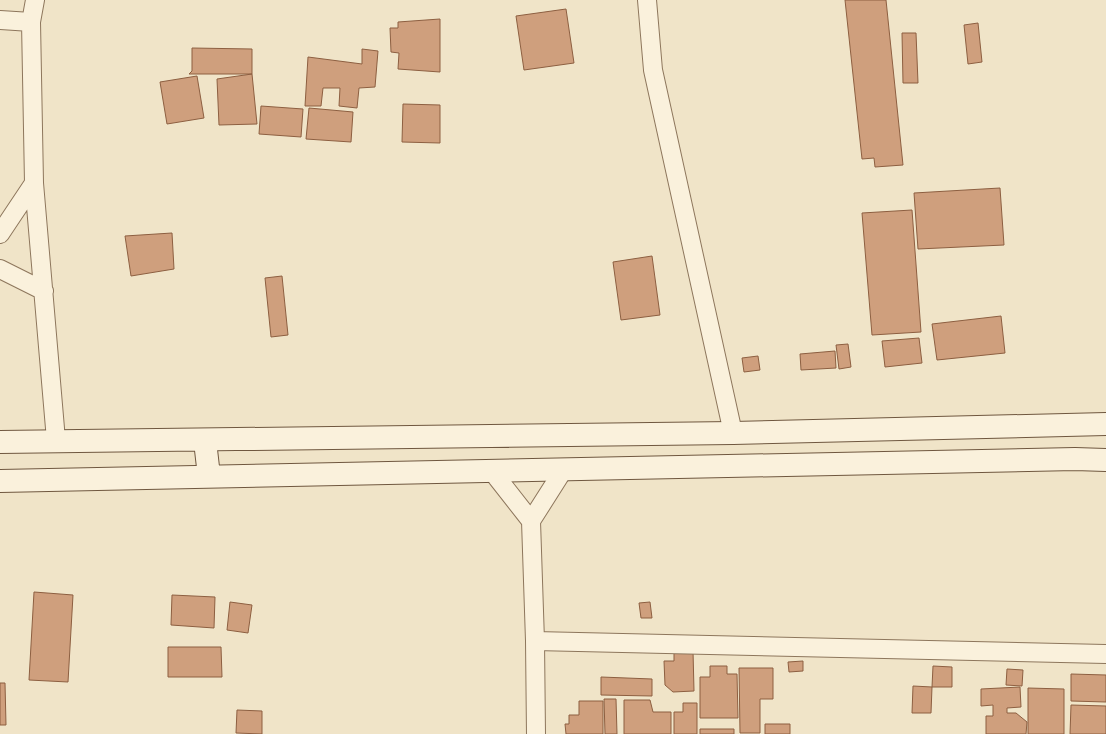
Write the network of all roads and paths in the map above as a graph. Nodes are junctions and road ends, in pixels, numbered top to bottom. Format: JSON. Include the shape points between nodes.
{"nodes":[{"id":1,"x":34,"y":0,"type":"edge"},
{"id":2,"x":647,"y":0,"type":"edge"},
{"id":3,"x":0,"y":20,"type":"edge"},
{"id":4,"x":31,"y":22,"type":"junction"},
{"id":5,"x":34,"y":183,"type":"junction"},
{"id":6,"x":0,"y":234,"type":"edge"},
{"id":7,"x":0,"y":269,"type":"edge"},
{"id":8,"x":44,"y":291,"type":"junction"},
{"id":9,"x":1106,"y":424,"type":"edge"},
{"id":10,"x":733,"y":433,"type":"junction"},
{"id":11,"x":56,"y":440,"type":"junction"},
{"id":12,"x":205,"y":441,"type":"junction"},
{"id":13,"x":0,"y":442,"type":"edge"},
{"id":14,"x":1106,"y":460,"type":"edge"},
{"id":15,"x":564,"y":469,"type":"junction"},
{"id":16,"x":491,"y":470,"type":"junction"},
{"id":17,"x":209,"y":476,"type":"junction"},
{"id":18,"x":0,"y":481,"type":"edge"},
{"id":19,"x":531,"y":521,"type":"junction"},
{"id":20,"x":536,"y":641,"type":"junction"},
{"id":21,"x":1106,"y":654,"type":"edge"},
{"id":22,"x":536,"y":734,"type":"edge"}],
"edges":[{"from":1,"to":4,"type":"street"},
{"from":2,"to":10,"type":"street","via":[[653,70]]},
{"from":3,"to":4,"type":"street"},
{"from":4,"to":5,"type":"street"},
{"from":5,"to":6,"type":"street"},
{"from":5,"to":8,"type":"street"},
{"from":7,"to":8,"type":"street"},
{"from":8,"to":11,"type":"street"},
{"from":9,"to":10,"type":"main road"},
{"from":10,"to":12,"type":"main road"},
{"from":11,"to":12,"type":"main road"},
{"from":11,"to":13,"type":"main road"},
{"from":12,"to":17,"type":"main road"},
{"from":14,"to":15,"type":"main road"},
{"from":15,"to":16,"type":"main road"},
{"from":15,"to":19,"type":"street"},
{"from":16,"to":17,"type":"main road"},
{"from":16,"to":19,"type":"street"},
{"from":17,"to":18,"type":"main road"},
{"from":19,"to":20,"type":"street"},
{"from":20,"to":21,"type":"street"},
{"from":20,"to":22,"type":"street"}]}
